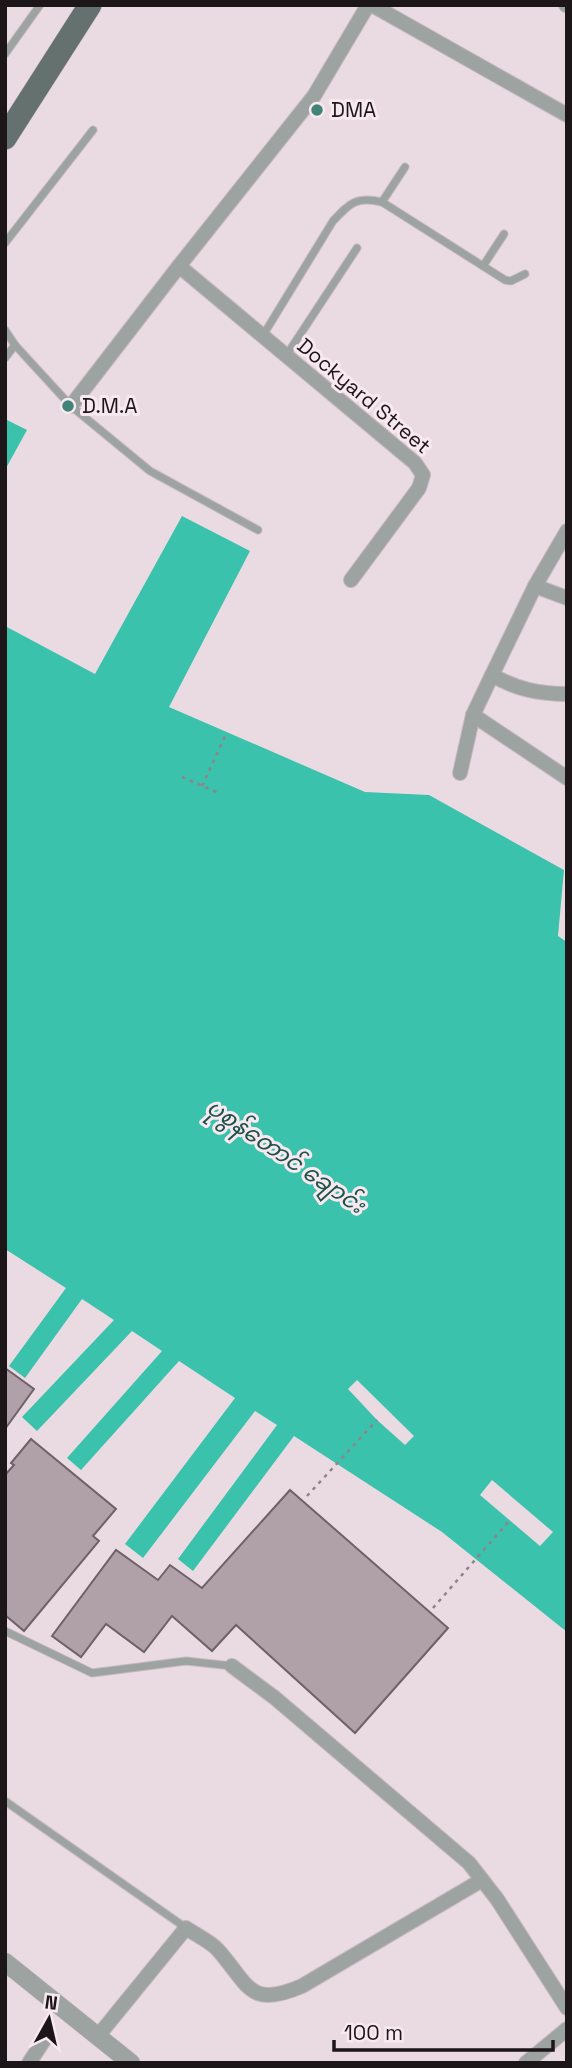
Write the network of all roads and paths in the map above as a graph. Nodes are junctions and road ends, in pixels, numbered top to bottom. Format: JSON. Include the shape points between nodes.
{"nodes":[{"id":1,"x":40,"y":5,"type":"edge"},
{"id":2,"x":90,"y":5,"type":"edge"},
{"id":3,"x":370,"y":5,"type":"edge"},
{"id":4,"x":5,"y":54,"type":"edge"},
{"id":5,"x":567,"y":115,"type":"edge"},
{"id":6,"x":93,"y":130,"type":"dead end"},
{"id":7,"x":5,"y":138,"type":"edge"},
{"id":8,"x":405,"y":167,"type":"dead end"},
{"id":9,"x":382,"y":202,"type":"junction"},
{"id":10,"x":504,"y":233,"type":"dead end"},
{"id":11,"x":5,"y":243,"type":"edge"},
{"id":12,"x":357,"y":248,"type":"dead end"},
{"id":13,"x":179,"y":266,"type":"junction"},
{"id":14,"x":483,"y":266,"type":"junction"},
{"id":15,"x":525,"y":274,"type":"dead end"},
{"id":16,"x":5,"y":330,"type":"edge"},
{"id":17,"x":262,"y":338,"type":"junction"},
{"id":18,"x":15,"y":345,"type":"junction"},
{"id":19,"x":285,"y":357,"type":"junction"},
{"id":20,"x":5,"y":358,"type":"edge"},
{"id":21,"x":71,"y":405,"type":"junction"},
{"id":22,"x":258,"y":530,"type":"dead end"},
{"id":23,"x":567,"y":531,"type":"edge"},
{"id":24,"x":351,"y":580,"type":"dead end"},
{"id":25,"x":535,"y":586,"type":"junction"},
{"id":26,"x":567,"y":598,"type":"edge"},
{"id":27,"x":492,"y":675,"type":"junction"},
{"id":28,"x":567,"y":694,"type":"edge"},
{"id":29,"x":473,"y":715,"type":"junction"},
{"id":30,"x":227,"y":732,"type":"dead end"},
{"id":31,"x":460,"y":773,"type":"dead end"},
{"id":32,"x":182,"y":777,"type":"dead end"},
{"id":33,"x":567,"y":778,"type":"edge"},
{"id":34,"x":202,"y":786,"type":"junction"},
{"id":35,"x":219,"y":793,"type":"dead end"},
{"id":36,"x":377,"y":1420,"type":"dead end"},
{"id":37,"x":307,"y":1496,"type":"dead end"},
{"id":38,"x":510,"y":1520,"type":"dead end"},
{"id":39,"x":433,"y":1608,"type":"dead end"},
{"id":40,"x":5,"y":1631,"type":"edge"},
{"id":41,"x":232,"y":1666,"type":"joint"},
{"id":42,"x":5,"y":1801,"type":"edge"},
{"id":43,"x":482,"y":1880,"type":"junction"},
{"id":44,"x":186,"y":1928,"type":"junction"},
{"id":45,"x":5,"y":1962,"type":"edge"},
{"id":46,"x":567,"y":2008,"type":"edge"},
{"id":47,"x":567,"y":2029,"type":"edge"},
{"id":48,"x":98,"y":2036,"type":"junction"},
{"id":49,"x":46,"y":2037,"type":"dead end"},
{"id":50,"x":29,"y":2063,"type":"edge"},
{"id":51,"x":131,"y":2063,"type":"edge"},
{"id":52,"x":526,"y":2063,"type":"edge"}],
"edges":[{"from":1,"to":4,"type":"lane"},
{"from":2,"to":7,"type":"main road"},
{"from":3,"to":5,"type":"street"},
{"from":3,"to":13,"type":"street","via":[[314,96]]},
{"from":6,"to":11,"type":"lane"},
{"from":8,"to":9,"type":"lane"},
{"from":9,"to":14,"type":"lane"},
{"from":9,"to":17,"type":"lane","via":[[352,202],[339,215]]},
{"from":10,"to":14,"type":"lane"},
{"from":12,"to":19,"type":"lane"},
{"from":13,"to":17,"type":"street","name":"Dockyard Street"},
{"from":13,"to":21,"type":"street"},
{"from":14,"to":15,"type":"lane","via":[[509,281]]},
{"from":16,"to":18,"type":"lane"},
{"from":17,"to":19,"type":"street","name":"Dockyard Street"},
{"from":18,"to":20,"type":"lane"},
{"from":18,"to":21,"type":"lane"},
{"from":19,"to":24,"type":"street","name":"Dockyard Street","via":[[415,463],[423,475],[419,488]]},
{"from":21,"to":22,"type":"lane","via":[[150,471]]},
{"from":23,"to":25,"type":"street"},
{"from":25,"to":26,"type":"street"},
{"from":25,"to":27,"type":"street"},
{"from":27,"to":28,"type":"street","via":[[531,692]]},
{"from":27,"to":29,"type":"street"},
{"from":29,"to":31,"type":"street"},
{"from":29,"to":33,"type":"street"},
{"from":30,"to":34,"type":"path"},
{"from":32,"to":34,"type":"path"},
{"from":34,"to":35,"type":"path"},
{"from":36,"to":37,"type":"path"},
{"from":38,"to":39,"type":"path"},
{"from":40,"to":41,"type":"lane","via":[[92,1673],[186,1661]]},
{"from":41,"to":43,"type":"street","via":[[429,1828]]},
{"from":42,"to":44,"type":"lane"},
{"from":43,"to":44,"type":"street","via":[[280,1996],[262,1996],[242,1982],[217,1948]]},
{"from":43,"to":46,"type":"street"},
{"from":44,"to":48,"type":"street"},
{"from":45,"to":48,"type":"street"},
{"from":47,"to":52,"type":"street"},
{"from":48,"to":51,"type":"street"},
{"from":49,"to":50,"type":"street"}]}
